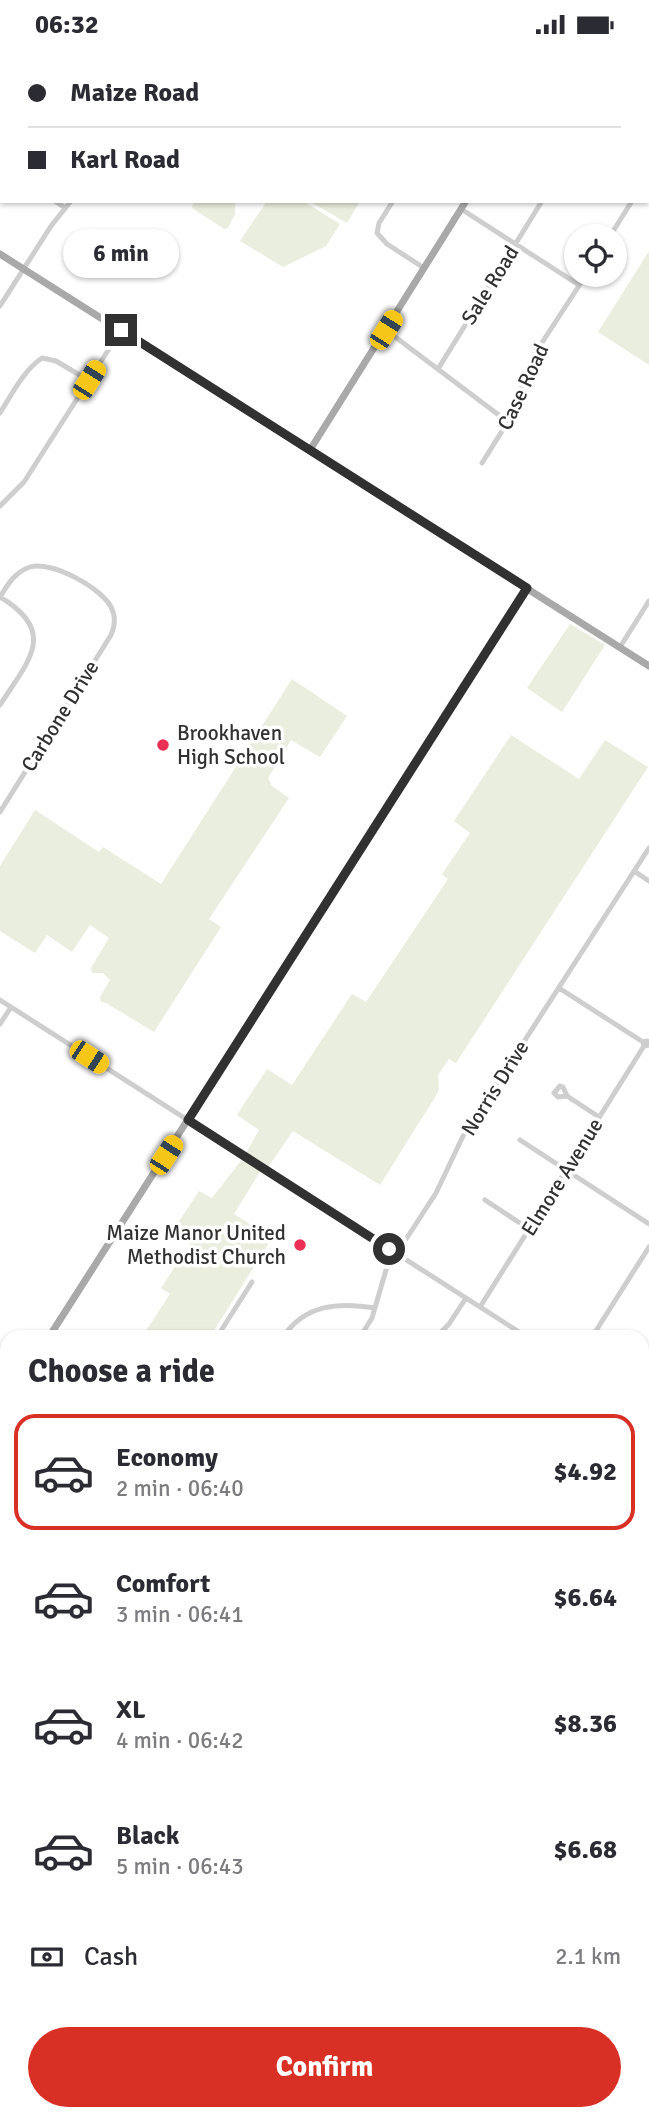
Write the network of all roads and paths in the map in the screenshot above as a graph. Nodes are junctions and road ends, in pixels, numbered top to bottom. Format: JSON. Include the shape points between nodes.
{"nodes":[{"id":1,"x":58,"y":203,"type":"edge"},
{"id":2,"x":69,"y":203,"type":"edge"},
{"id":3,"x":392,"y":203,"type":"edge"},
{"id":4,"x":465,"y":203,"type":"edge"},
{"id":5,"x":541,"y":203,"type":"edge"},
{"id":6,"x":631,"y":203,"type":"edge"},
{"id":7,"x":65,"y":208,"type":"junction"},
{"id":8,"x":461,"y":209,"type":"junction"},
{"id":9,"x":618,"y":224,"type":"edge"},
{"id":10,"x":515,"y":245,"type":"junction"},
{"id":11,"x":0,"y":254,"type":"edge"},
{"id":12,"x":424,"y":268,"type":"junction"},
{"id":13,"x":24,"y":269,"type":"junction"},
{"id":14,"x":564,"y":276,"type":"edge"},
{"id":15,"x":578,"y":287,"type":"edge"},
{"id":16,"x":0,"y":306,"type":"edge"},
{"id":17,"x":121,"y":330,"type":"junction"},
{"id":18,"x":386,"y":330,"type":"junction"},
{"id":19,"x":438,"y":369,"type":"junction"},
{"id":20,"x":89,"y":380,"type":"junction"},
{"id":21,"x":0,"y":413,"type":"edge"},
{"id":22,"x":508,"y":422,"type":"junction"},
{"id":23,"x":310,"y":450,"type":"junction"},
{"id":24,"x":482,"y":463,"type":"dead end"},
{"id":25,"x":0,"y":506,"type":"edge"},
{"id":26,"x":527,"y":588,"type":"junction"},
{"id":27,"x":0,"y":597,"type":"edge"},
{"id":28,"x":649,"y":601,"type":"edge"},
{"id":29,"x":620,"y":647,"type":"junction"},
{"id":30,"x":649,"y":666,"type":"edge"},
{"id":31,"x":0,"y":705,"type":"edge"},
{"id":32,"x":0,"y":812,"type":"edge"},
{"id":33,"x":649,"y":848,"type":"edge"},
{"id":34,"x":635,"y":871,"type":"junction"},
{"id":35,"x":649,"y":881,"type":"edge"},
{"id":36,"x":559,"y":988,"type":"junction"},
{"id":37,"x":0,"y":1000,"type":"edge"},
{"id":38,"x":11,"y":1007,"type":"junction"},
{"id":39,"x":0,"y":1024,"type":"edge"},
{"id":40,"x":647,"y":1043,"type":"edge"},
{"id":41,"x":568,"y":1096,"type":"dead end"},
{"id":42,"x":599,"y":1117,"type":"junction"},
{"id":43,"x":188,"y":1120,"type":"junction"},
{"id":44,"x":520,"y":1140,"type":"dead end"},
{"id":45,"x":567,"y":1170,"type":"junction"},
{"id":46,"x":485,"y":1200,"type":"dead end"},
{"id":47,"x":649,"y":1224,"type":"edge"},
{"id":48,"x":529,"y":1229,"type":"junction"},
{"id":49,"x":649,"y":1247,"type":"edge"},
{"id":50,"x":397,"y":1254,"type":"junction"},
{"id":51,"x":253,"y":1282,"type":"dead end"},
{"id":52,"x":466,"y":1298,"type":"junction"},
{"id":53,"x":480,"y":1307,"type":"junction"},
{"id":54,"x":375,"y":1308,"type":"junction"},
{"id":55,"x":53,"y":1330,"type":"edge"},
{"id":56,"x":222,"y":1330,"type":"edge"},
{"id":57,"x":290,"y":1330,"type":"edge"},
{"id":58,"x":364,"y":1330,"type":"edge"},
{"id":59,"x":443,"y":1330,"type":"edge"},
{"id":60,"x":516,"y":1330,"type":"edge"},
{"id":61,"x":597,"y":1330,"type":"edge"}],
"edges":[{"from":1,"to":7,"type":"street"},
{"from":2,"to":7,"type":"street"},
{"from":3,"to":12,"type":"street","via":[[377,228],[380,238]]},
{"from":4,"to":8,"type":"main road"},
{"from":5,"to":10,"type":"street","name":"Sale Road"},
{"from":6,"to":9,"type":"street"},
{"from":7,"to":13,"type":"street"},
{"from":8,"to":10,"type":"street"},
{"from":8,"to":12,"type":"main road"},
{"from":10,"to":14,"type":"street"},
{"from":10,"to":19,"type":"street","name":"Sale Road"},
{"from":11,"to":13,"type":"main road"},
{"from":12,"to":18,"type":"main road"},
{"from":13,"to":16,"type":"street"},
{"from":13,"to":17,"type":"main road"},
{"from":15,"to":22,"type":"street","name":"Case Road","via":[[532,358]]},
{"from":17,"to":20,"type":"street"},
{"from":17,"to":23,"type":"main road"},
{"from":18,"to":19,"type":"street"},
{"from":18,"to":23,"type":"main road"},
{"from":19,"to":22,"type":"street"},
{"from":20,"to":21,"type":"street","via":[[42,358],[32,365]]},
{"from":20,"to":25,"type":"street","via":[[24,482]]},
{"from":22,"to":24,"type":"street","name":"Case Road"},
{"from":23,"to":26,"type":"main road"},
{"from":26,"to":29,"type":"main road"},
{"from":26,"to":43,"type":"main road"},
{"from":27,"to":31,"type":"street","via":[[30,620],[35,634],[30,656]]},
{"from":27,"to":32,"type":"street","name":"Carbone Drive","via":[[22,570],[54,567],[102,596],[115,618],[111,635]]},
{"from":28,"to":29,"type":"street"},
{"from":29,"to":30,"type":"main road"},
{"from":33,"to":34,"type":"street","name":"Norris Drive"},
{"from":34,"to":35,"type":"street"},
{"from":34,"to":36,"type":"street","name":"Norris Drive"},
{"from":36,"to":40,"type":"street"},
{"from":36,"to":50,"type":"street","name":"Norris Drive","via":[[463,1136],[443,1181]]},
{"from":37,"to":38,"type":"street"},
{"from":38,"to":39,"type":"street"},
{"from":38,"to":43,"type":"street"},
{"from":40,"to":42,"type":"street","name":"Elmore Avenue"},
{"from":41,"to":42,"type":"street"},
{"from":42,"to":45,"type":"street","name":"Elmore Avenue"},
{"from":43,"to":50,"type":"street"},
{"from":43,"to":55,"type":"main road"},
{"from":44,"to":45,"type":"street"},
{"from":45,"to":47,"type":"street"},
{"from":45,"to":48,"type":"street","name":"Elmore Avenue"},
{"from":46,"to":48,"type":"street"},
{"from":48,"to":53,"type":"street","name":"Elmore Avenue"},
{"from":49,"to":61,"type":"street"},
{"from":50,"to":52,"type":"street"},
{"from":50,"to":54,"type":"street","name":"Norris Drive","via":[[382,1279]]},
{"from":51,"to":56,"type":"street"},
{"from":52,"to":53,"type":"street"},
{"from":52,"to":59,"type":"street"},
{"from":53,"to":60,"type":"street"},
{"from":54,"to":57,"type":"street","via":[[328,1305],[303,1316]]},
{"from":54,"to":58,"type":"street","name":"Norris Drive"}]}
